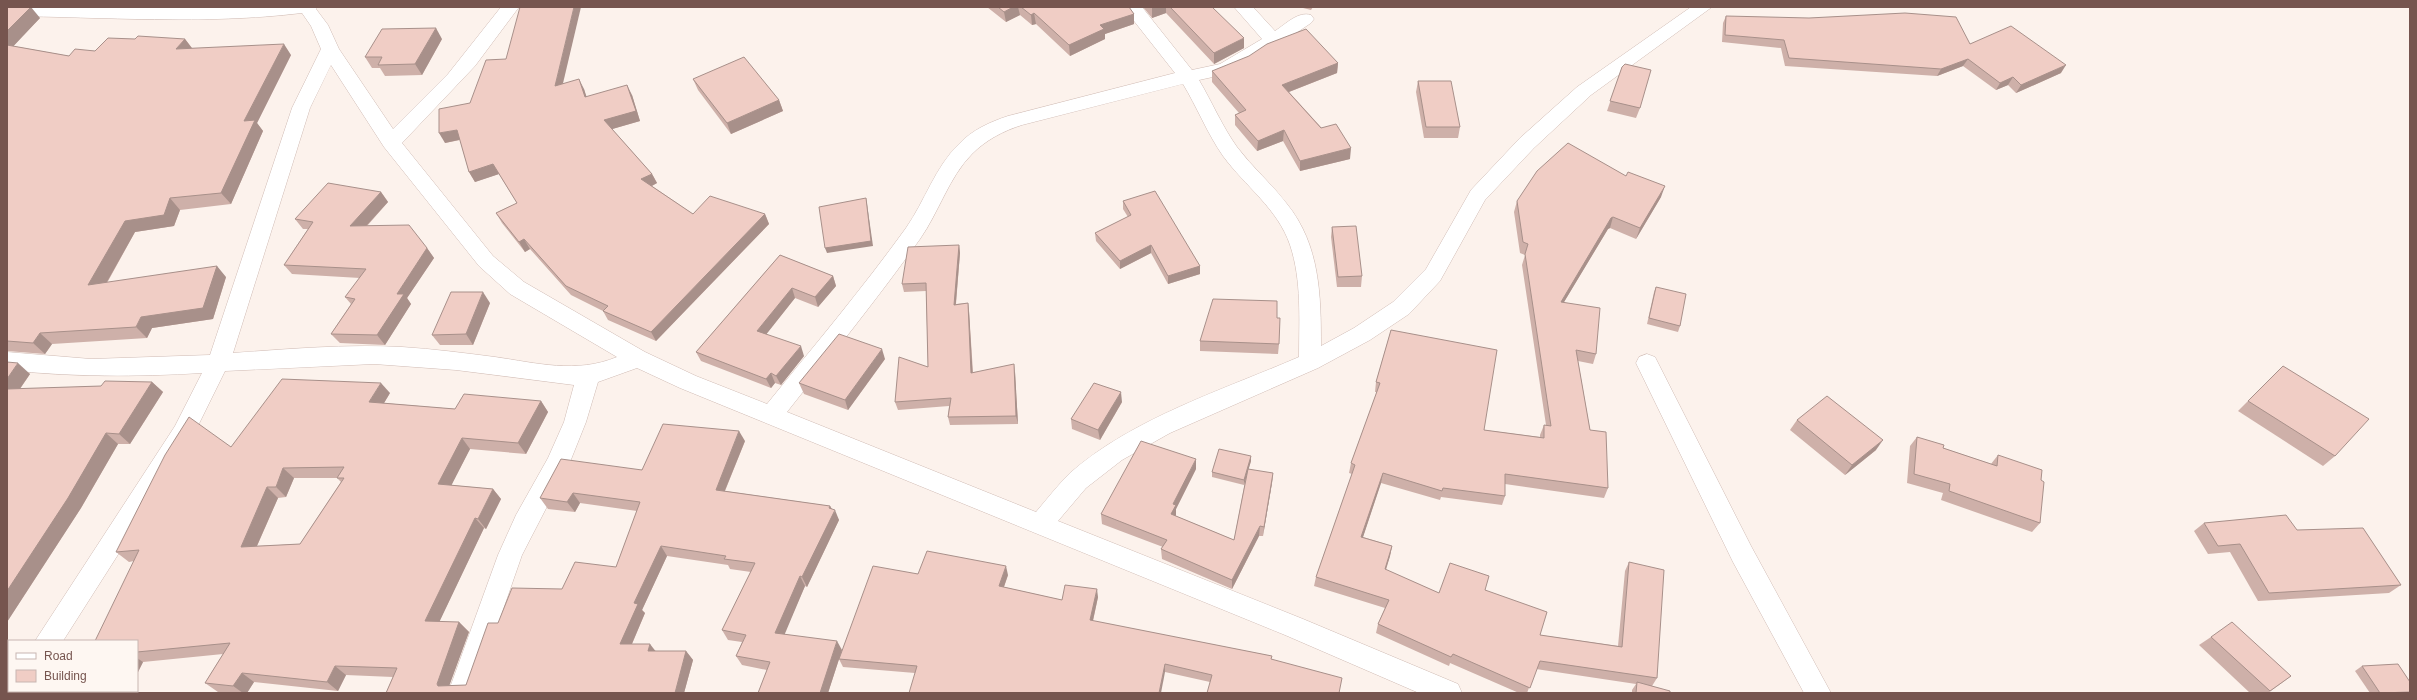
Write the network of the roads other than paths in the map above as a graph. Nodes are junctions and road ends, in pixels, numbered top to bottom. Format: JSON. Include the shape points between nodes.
{"nodes":[{"id":1,"x":510,"y":7,"type":"edge"},
{"id":2,"x":1132,"y":7,"type":"edge"},
{"id":3,"x":1243,"y":7,"type":"edge"},
{"id":4,"x":1704,"y":7,"type":"edge"},
{"id":5,"x":307,"y":8,"type":"edge"},
{"id":6,"x":7,"y":10,"type":"edge"},
{"id":7,"x":1305,"y":19,"type":"dead end"},
{"id":8,"x":1272,"y":39,"type":"junction"},
{"id":9,"x":330,"y":49,"type":"junction"},
{"id":10,"x":1187,"y":76,"type":"junction"},
{"id":11,"x":391,"y":142,"type":"junction"},
{"id":12,"x":638,"y":358,"type":"junction"},
{"id":13,"x":7,"y":361,"type":"edge"},
{"id":14,"x":219,"y":361,"type":"junction"},
{"id":15,"x":1310,"y":362,"type":"junction"},
{"id":16,"x":1647,"y":363,"type":"dead end"},
{"id":17,"x":588,"y":376,"type":"junction"},
{"id":18,"x":771,"y":416,"type":"junction"},
{"id":19,"x":1039,"y":525,"type":"junction"},
{"id":20,"x":49,"y":640,"type":"edge"},
{"id":21,"x":461,"y":693,"type":"edge"},
{"id":22,"x":1449,"y":693,"type":"edge"},
{"id":23,"x":1818,"y":693,"type":"edge"}],
"edges":[{"from":1,"to":11,"type":"street","via":[[459,75]]},
{"from":2,"to":10,"type":"street"},
{"from":3,"to":8,"type":"street"},
{"from":4,"to":15,"type":"street","via":[[1584,91],[1527,143],[1478,195],[1434,275],[1401,308],[1362,334]]},
{"from":5,"to":6,"type":"street","via":[[211,14]]},
{"from":5,"to":9,"type":"street","via":[[319,25]]},
{"from":7,"to":8,"type":"street"},
{"from":8,"to":10,"type":"street","via":[[1242,61],[1225,69]]},
{"from":9,"to":11,"type":"street"},
{"from":9,"to":14,"type":"street","via":[[302,108]]},
{"from":10,"to":15,"type":"street","via":[[1228,149],[1294,230],[1304,257],[1308,290]]},
{"from":10,"to":18,"type":"street","via":[[1002,124],[981,136],[964,150],[915,230],[887,269]]},
{"from":11,"to":12,"type":"street","via":[[486,261],[517,288],[560,316]]},
{"from":12,"to":17,"type":"street","via":[[607,372]]},
{"from":12,"to":18,"type":"street","via":[[688,382]]},
{"from":13,"to":14,"type":"street","via":[[120,367]]},
{"from":14,"to":17,"type":"street","via":[[347,355],[409,356],[566,377]]},
{"from":14,"to":20,"type":"street","via":[[183,433]]},
{"from":15,"to":19,"type":"street","via":[[1162,426],[1114,453],[1078,481]]},
{"from":16,"to":23,"type":"street","via":[[1742,554]]},
{"from":17,"to":21,"type":"street","via":[[575,422],[558,462],[510,555]]},
{"from":18,"to":19,"type":"street"},
{"from":19,"to":22,"type":"street","via":[[1294,627]]}]}
